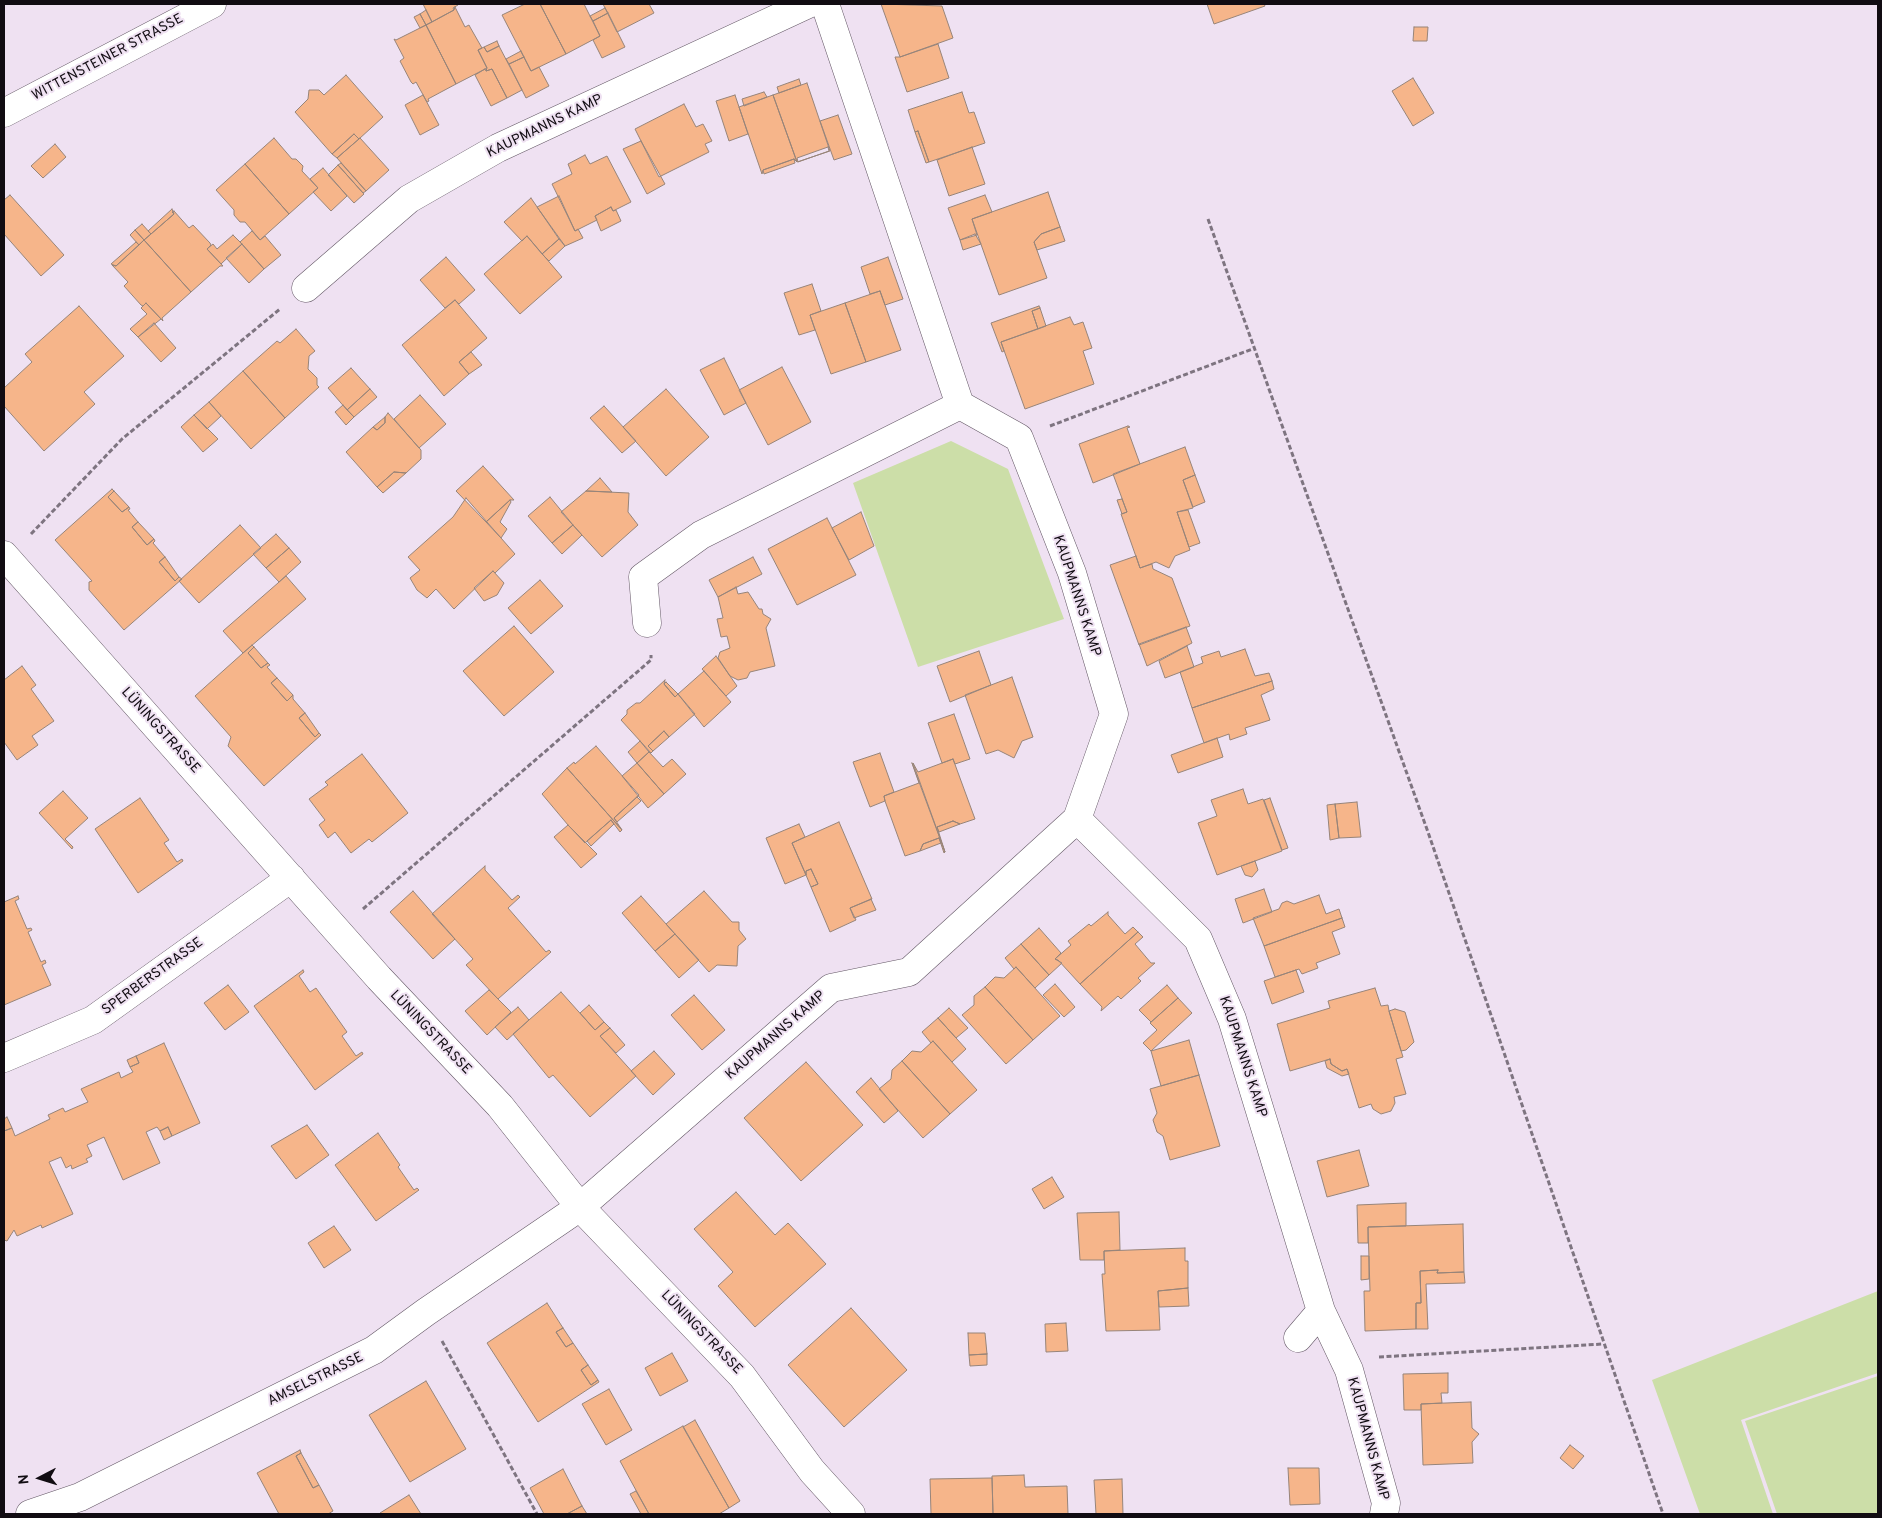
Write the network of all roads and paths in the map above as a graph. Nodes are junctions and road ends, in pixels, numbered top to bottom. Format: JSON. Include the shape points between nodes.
{"nodes":[{"id":1,"x":212,"y":4,"type":"edge"},
{"id":2,"x":808,"y":4,"type":"edge"},
{"id":3,"x":825,"y":4,"type":"edge"},
{"id":4,"x":4,"y":113,"type":"edge"},
{"id":5,"x":1208,"y":219,"type":"dead end"},
{"id":6,"x":306,"y":288,"type":"joint"},
{"id":7,"x":1255,"y":348,"type":"junction"},
{"id":8,"x":960,"y":405,"type":"junction"},
{"id":9,"x":1019,"y":438,"type":"junction"},
{"id":10,"x":5,"y":557,"type":"edge"},
{"id":11,"x":648,"y":623,"type":"joint"},
{"id":12,"x":1077,"y":819,"type":"junction"},
{"id":13,"x":291,"y":878,"type":"junction"},
{"id":14,"x":338,"y":931,"type":"junction"},
{"id":15,"x":4,"y":1058,"type":"edge"},
{"id":16,"x":580,"y":1207,"type":"junction"},
{"id":17,"x":1321,"y":1311,"type":"junction"},
{"id":18,"x":426,"y":1312,"type":"junction"},
{"id":19,"x":1298,"y":1338,"type":"dead end"},
{"id":20,"x":1603,"y":1344,"type":"junction"},
{"id":21,"x":1345,"y":1359,"type":"junction"},
{"id":22,"x":83,"y":1506,"type":"edge"},
{"id":23,"x":30,"y":1514,"type":"edge"},
{"id":24,"x":537,"y":1514,"type":"edge"},
{"id":25,"x":851,"y":1514,"type":"edge"},
{"id":26,"x":1384,"y":1514,"type":"edge"},
{"id":27,"x":1663,"y":1514,"type":"edge"}],
"edges":[{"from":1,"to":4,"type":"street","name":"WITTENSTEINER STRASSE"},
{"from":2,"to":6,"type":"street","name":"KAUPMANNS KAMP","via":[[498,148],[409,199]]},
{"from":3,"to":8,"type":"street"},
{"from":5,"to":7,"type":"path"},
{"from":6,"to":10,"type":"path","via":[[122,439]]},
{"from":7,"to":9,"type":"path"},
{"from":7,"to":20,"type":"path","via":[[1425,826]]},
{"from":8,"to":9,"type":"street"},
{"from":8,"to":11,"type":"street","via":[[701,535],[644,577]]},
{"from":9,"to":12,"type":"street","name":"KAUPMANNS KAMP","via":[[1072,573],[1114,714]]},
{"from":10,"to":13,"type":"street","name":"LÜNINGSTRASSE"},
{"from":11,"to":14,"type":"path","via":[[651,660]]},
{"from":12,"to":16,"type":"street","name":"KAUPMANNS KAMP","via":[[909,972],[831,988]]},
{"from":12,"to":17,"type":"street","name":"KAUPMANNS KAMP","via":[[1198,939],[1232,1019]]},
{"from":13,"to":14,"type":"street","name":"LÜNINGSTRASSE"},
{"from":13,"to":15,"type":"street","name":"SPERBERSTRASSE","via":[[93,1020]]},
{"from":14,"to":16,"type":"street","name":"LÜNINGSTRASSE","via":[[378,978],[500,1106]]},
{"from":16,"to":18,"type":"street","name":"AMSELSTRASSE"},
{"from":16,"to":25,"type":"street","name":"LÜNINGSTRASSE","via":[[742,1376],[812,1471]]},
{"from":17,"to":19,"type":"street"},
{"from":17,"to":21,"type":"street","name":"KAUPMANNS KAMP"},
{"from":18,"to":22,"type":"street","name":"AMSELSTRASSE","via":[[374,1350]]},
{"from":18,"to":24,"type":"path"},
{"from":20,"to":21,"type":"path"},
{"from":20,"to":27,"type":"path"},
{"from":21,"to":26,"type":"street","name":"KAUPMANNS KAMP","via":[[1386,1503]]},
{"from":22,"to":23,"type":"street","name":"AMSELSTRASSE"}]}
